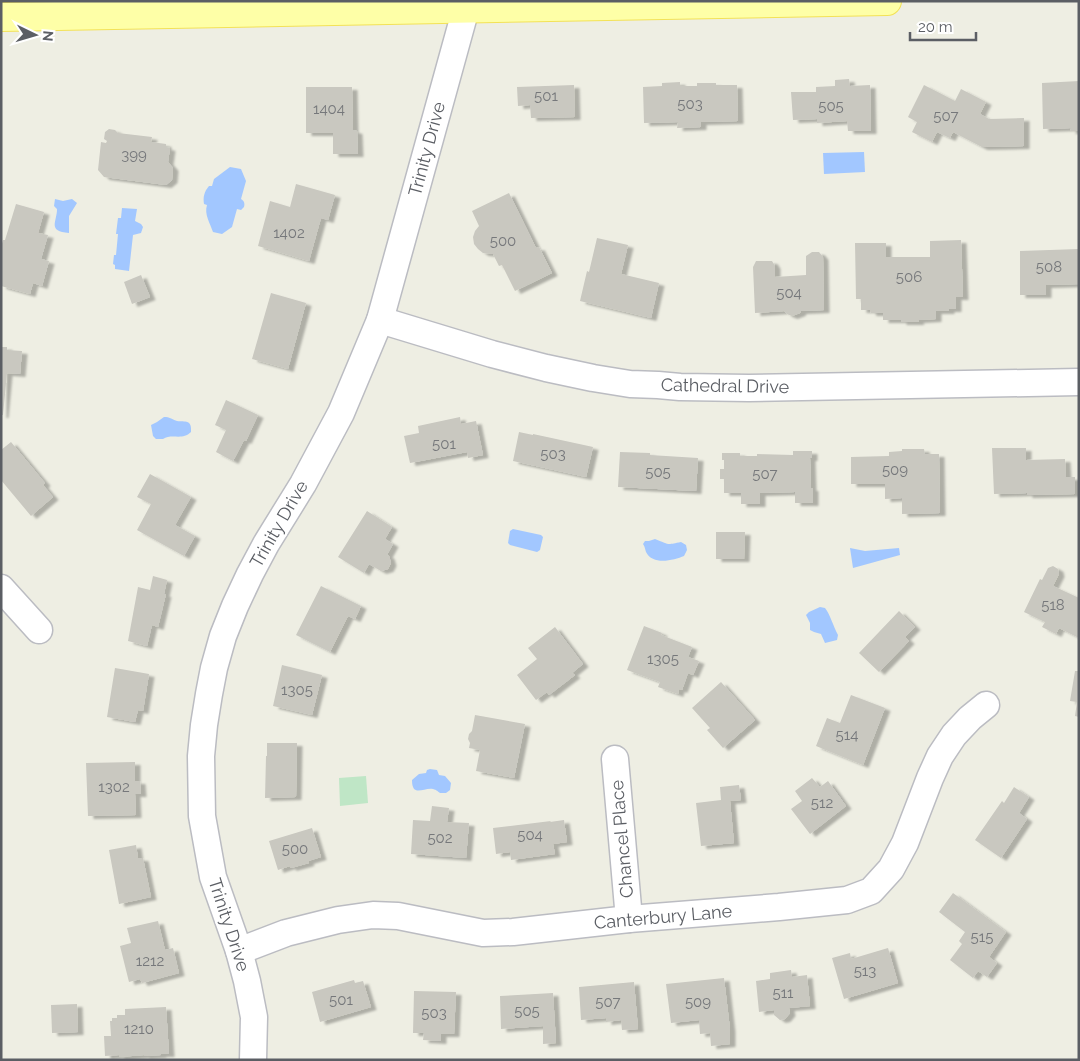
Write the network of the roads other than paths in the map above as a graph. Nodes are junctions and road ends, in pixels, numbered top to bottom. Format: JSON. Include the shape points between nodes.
{"nodes":[{"id":1,"x":887,"y":1,"type":"edge"},
{"id":2,"x":467,"y":5,"type":"edge"},
{"id":3,"x":1,"y":17,"type":"edge"},
{"id":4,"x":380,"y":320,"type":"junction"},
{"id":5,"x":1079,"y":382,"type":"edge"},
{"id":6,"x":1,"y":588,"type":"edge"},
{"id":7,"x":39,"y":630,"type":"dead end"},
{"id":8,"x":986,"y":705,"type":"dead end"},
{"id":9,"x":615,"y":759,"type":"dead end"},
{"id":10,"x":630,"y":920,"type":"junction"},
{"id":11,"x":239,"y":951,"type":"junction"},
{"id":12,"x":253,"y":1060,"type":"edge"}],
"edges":[{"from":1,"to":2,"type":"main road"},
{"from":2,"to":3,"type":"main road"},
{"from":2,"to":4,"type":"street","name":"Trinity Drive"},
{"from":4,"to":5,"type":"street","name":"Cathedral Drive","via":[[546,368],[630,384],[749,388]]},
{"from":4,"to":11,"type":"street","name":"Trinity Drive","via":[[341,414],[250,574],[223,636],[214,668],[201,756],[202,816],[213,877]]},
{"from":6,"to":7,"type":"street"},
{"from":8,"to":10,"type":"street","name":"Canterbury Lane","via":[[954,734],[940,756],[905,843],[890,869],[871,891],[847,900]]},
{"from":9,"to":10,"type":"street","name":"Chancel Place"},
{"from":10,"to":11,"type":"street","name":"Canterbury Lane","via":[[483,933],[398,916],[373,915],[286,933]]},
{"from":11,"to":12,"type":"street","name":"Trinity Drive","via":[[254,1017]]}]}
